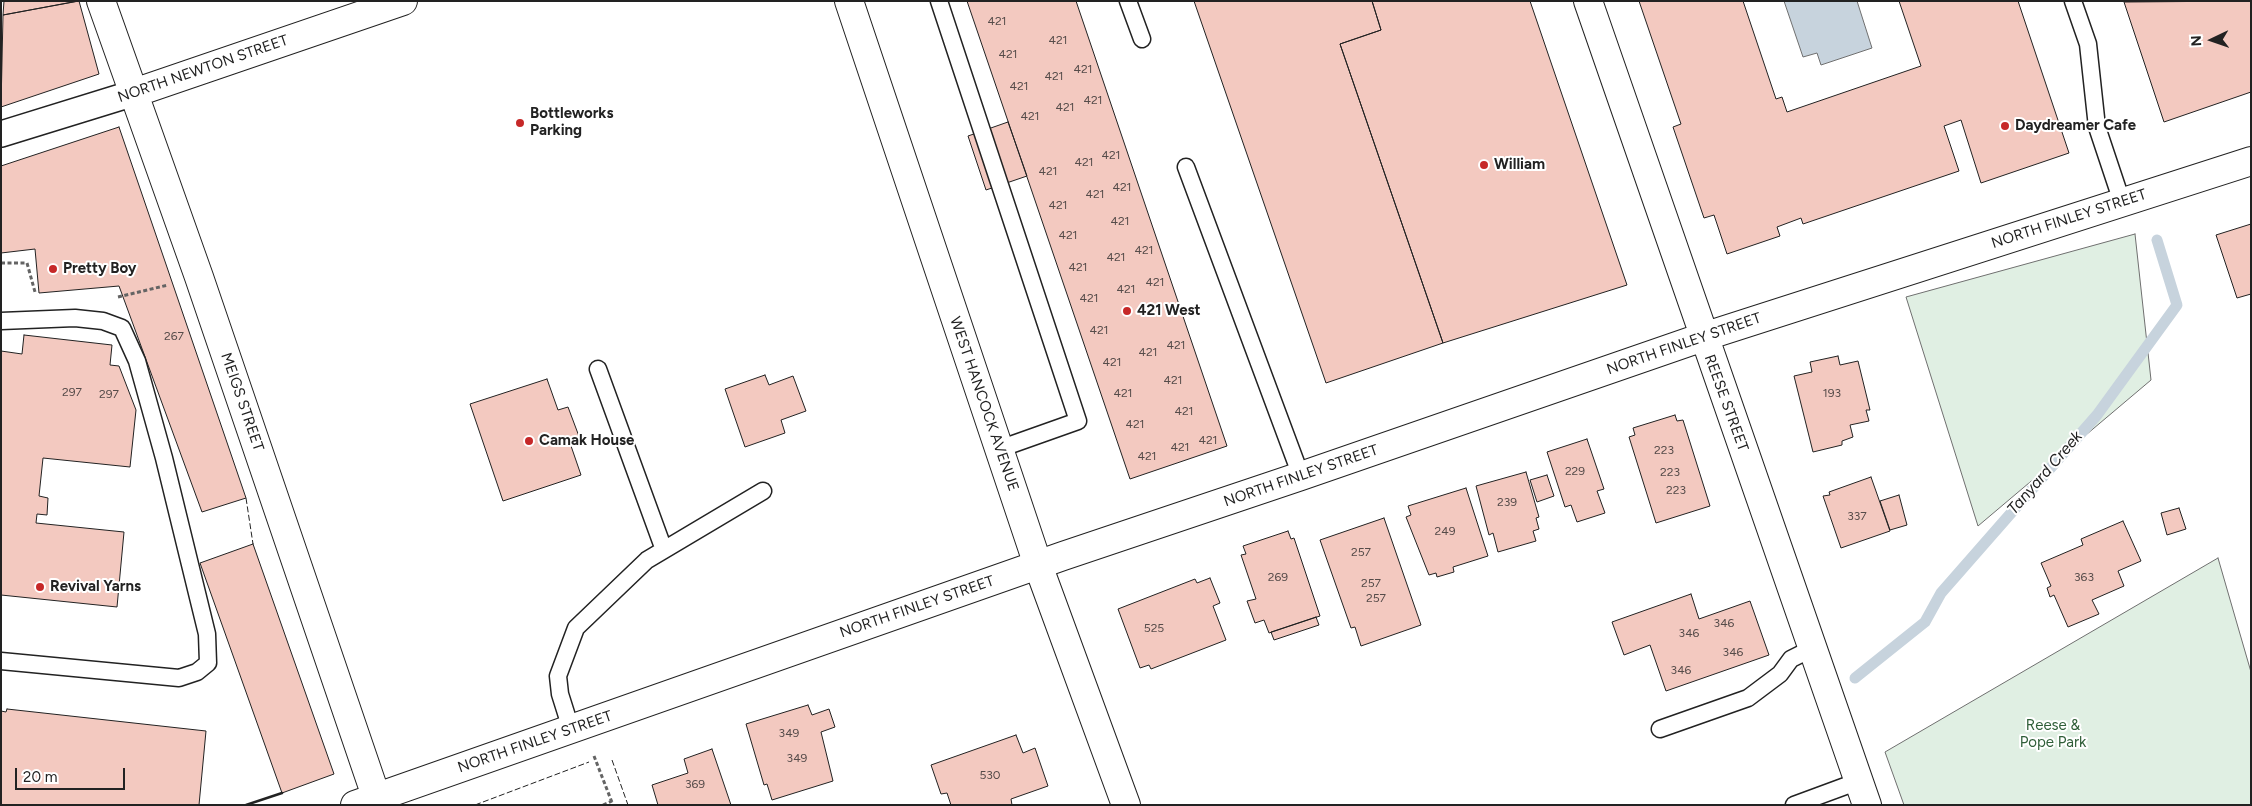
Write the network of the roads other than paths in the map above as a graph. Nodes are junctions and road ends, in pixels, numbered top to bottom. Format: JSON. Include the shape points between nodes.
{"nodes":[{"id":1,"x":101,"y":1,"type":"edge"},
{"id":2,"x":403,"y":1,"type":"edge"},
{"id":3,"x":849,"y":1,"type":"edge"},
{"id":4,"x":939,"y":1,"type":"edge"},
{"id":5,"x":1128,"y":1,"type":"edge"},
{"id":6,"x":1588,"y":1,"type":"edge"},
{"id":7,"x":2073,"y":1,"type":"edge"},
{"id":8,"x":1142,"y":39,"type":"dead end"},
{"id":9,"x":134,"y":93,"type":"junction"},
{"id":10,"x":1,"y":134,"type":"edge"},
{"id":11,"x":2251,"y":161,"type":"edge"},
{"id":12,"x":1186,"y":167,"type":"dead end"},
{"id":13,"x":2122,"y":202,"type":"junction"},
{"id":14,"x":1,"y":321,"type":"edge"},
{"id":15,"x":1703,"y":337,"type":"junction"},
{"id":16,"x":598,"y":369,"type":"dead end"},
{"id":17,"x":999,"y":449,"type":"junction"},
{"id":18,"x":1301,"y":476,"type":"junction"},
{"id":19,"x":763,"y":491,"type":"dead end"},
{"id":20,"x":664,"y":550,"type":"junction"},
{"id":21,"x":1038,"y":565,"type":"junction"},
{"id":22,"x":1813,"y":648,"type":"junction"},
{"id":23,"x":1,"y":661,"type":"edge"},
{"id":24,"x":576,"y":727,"type":"junction"},
{"id":25,"x":1660,"y":729,"type":"dead end"},
{"id":26,"x":1863,"y":793,"type":"edge"},
{"id":27,"x":370,"y":802,"type":"edge"},
{"id":28,"x":1126,"y":805,"type":"edge"},
{"id":29,"x":1794,"y":805,"type":"edge"}],
"edges":[{"from":1,"to":9,"type":"street","name":"MEIGS STREET"},
{"from":2,"to":9,"type":"street","name":"NORTH NEWTON STREET"},
{"from":3,"to":17,"type":"street","name":"WEST HANCOCK AVENUE"},
{"from":4,"to":17,"type":"lane","via":[[1078,421]]},
{"from":5,"to":8,"type":"lane"},
{"from":6,"to":15,"type":"street","name":"REESE STREET"},
{"from":7,"to":13,"type":"lane","via":[[2088,44],[2097,127]]},
{"from":9,"to":10,"type":"street","name":"NORTH NEWTON STREET"},
{"from":9,"to":27,"type":"street","name":"MEIGS STREET","via":[[202,286]]},
{"from":11,"to":13,"type":"street","name":"NORTH FINLEY STREET"},
{"from":12,"to":18,"type":"lane"},
{"from":13,"to":15,"type":"street","name":"NORTH FINLEY STREET"},
{"from":14,"to":23,"type":"lane","via":[[75,318],[103,320],[122,328],[137,361],[164,458],[207,634],[208,663],[197,672],[179,678]]},
{"from":15,"to":18,"type":"street","name":"NORTH FINLEY STREET"},
{"from":15,"to":22,"type":"street","name":"REESE STREET"},
{"from":16,"to":20,"type":"lane"},
{"from":17,"to":21,"type":"street","name":"WEST HANCOCK AVENUE"},
{"from":18,"to":21,"type":"street","name":"NORTH FINLEY STREET"},
{"from":19,"to":20,"type":"lane"},
{"from":20,"to":24,"type":"lane","via":[[647,560],[576,628],[558,676],[560,694]]},
{"from":21,"to":24,"type":"street","name":"NORTH FINLEY STREET"},
{"from":21,"to":28,"type":"street","name":"WEST HANCOCK AVENUE"},
{"from":22,"to":25,"type":"lane","via":[[1792,659],[1780,674],[1748,698]]},
{"from":22,"to":26,"type":"street","name":"REESE STREET"},
{"from":24,"to":27,"type":"street","name":"NORTH FINLEY STREET"},
{"from":26,"to":29,"type":"lane"}]}
